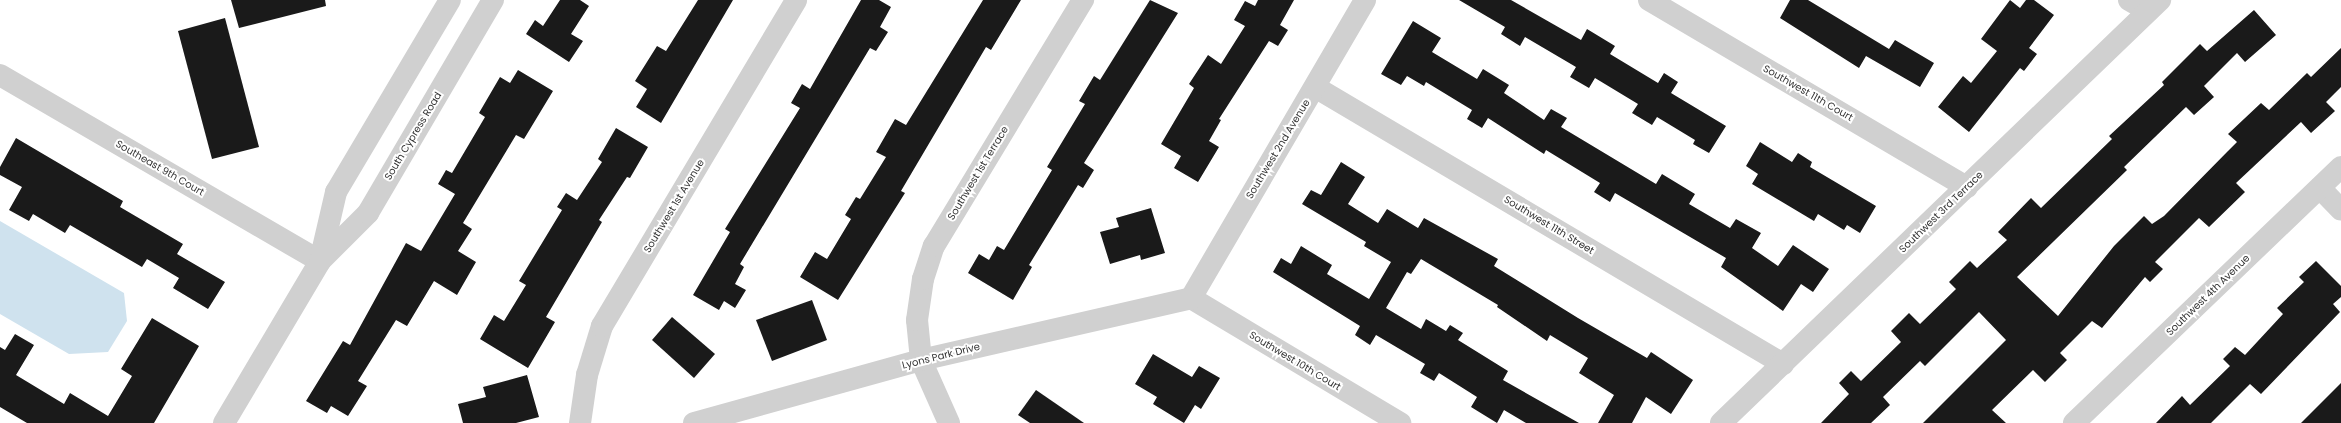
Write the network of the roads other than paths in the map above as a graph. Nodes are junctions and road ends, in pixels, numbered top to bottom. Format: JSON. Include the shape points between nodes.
{"nodes":[{"id":1,"x":450,"y":0,"type":"edge"},
{"id":2,"x":493,"y":0,"type":"edge"},
{"id":3,"x":796,"y":0,"type":"edge"},
{"id":4,"x":1083,"y":0,"type":"edge"},
{"id":5,"x":1366,"y":0,"type":"edge"},
{"id":6,"x":1649,"y":0,"type":"edge"},
{"id":7,"x":2129,"y":0,"type":"edge"},
{"id":8,"x":2154,"y":6,"type":"edge"},
{"id":9,"x":0,"y":75,"type":"edge"},
{"id":10,"x":1315,"y":87,"type":"junction"},
{"id":11,"x":2341,"y":167,"type":"edge"},
{"id":12,"x":1967,"y":187,"type":"junction"},
{"id":13,"x":2320,"y":188,"type":"junction"},
{"id":14,"x":2341,"y":210,"type":"edge"},
{"id":15,"x":320,"y":262,"type":"junction"},
{"id":16,"x":1191,"y":298,"type":"junction"},
{"id":17,"x":921,"y":360,"type":"junction"},
{"id":18,"x":1783,"y":364,"type":"junction"},
{"id":19,"x":231,"y":420,"type":"edge"},
{"id":20,"x":580,"y":423,"type":"edge"},
{"id":21,"x":694,"y":423,"type":"edge"},
{"id":22,"x":949,"y":423,"type":"edge"},
{"id":23,"x":1400,"y":423,"type":"edge"},
{"id":24,"x":1721,"y":423,"type":"edge"},
{"id":25,"x":2074,"y":423,"type":"edge"}],
"edges":[{"from":1,"to":15,"type":"street","name":"South Cypress Road","via":[[336,192]]},
{"from":2,"to":15,"type":"street","name":"South Cypress Road","via":[[368,214]]},
{"from":3,"to":20,"type":"street","name":"Southwest 1st Avenue","via":[[602,326],[587,375]]},
{"from":4,"to":17,"type":"street","name":"Southwest 1st Terrace","via":[[934,246],[923,279],[917,320]]},
{"from":5,"to":10,"type":"street","name":"Southwest 2nd Avenue"},
{"from":6,"to":12,"type":"street","name":"Southwest 11th Court"},
{"from":7,"to":8,"type":"street"},
{"from":8,"to":12,"type":"street","name":"Southwest 3rd Terrace"},
{"from":9,"to":15,"type":"street","name":"Southeast 9th Court"},
{"from":10,"to":16,"type":"street","name":"Southwest 2nd Avenue"},
{"from":10,"to":18,"type":"street","name":"Southwest 11th Street"},
{"from":11,"to":13,"type":"street","name":"Southwest 4th Avenue"},
{"from":12,"to":18,"type":"street","name":"Southwest 3rd Terrace"},
{"from":13,"to":14,"type":"street"},
{"from":13,"to":25,"type":"street","name":"Southwest 4th Avenue"},
{"from":15,"to":19,"type":"street","name":"South Cypress Road"},
{"from":16,"to":17,"type":"street","name":"Lyons Park Drive"},
{"from":16,"to":23,"type":"street","name":"Southwest 10th Court"},
{"from":17,"to":21,"type":"street","name":"Lyons Park Drive"},
{"from":17,"to":22,"type":"street","name":"Southwest 1st Terrace"},
{"from":18,"to":24,"type":"street","name":"Southwest 3rd Terrace"}]}
